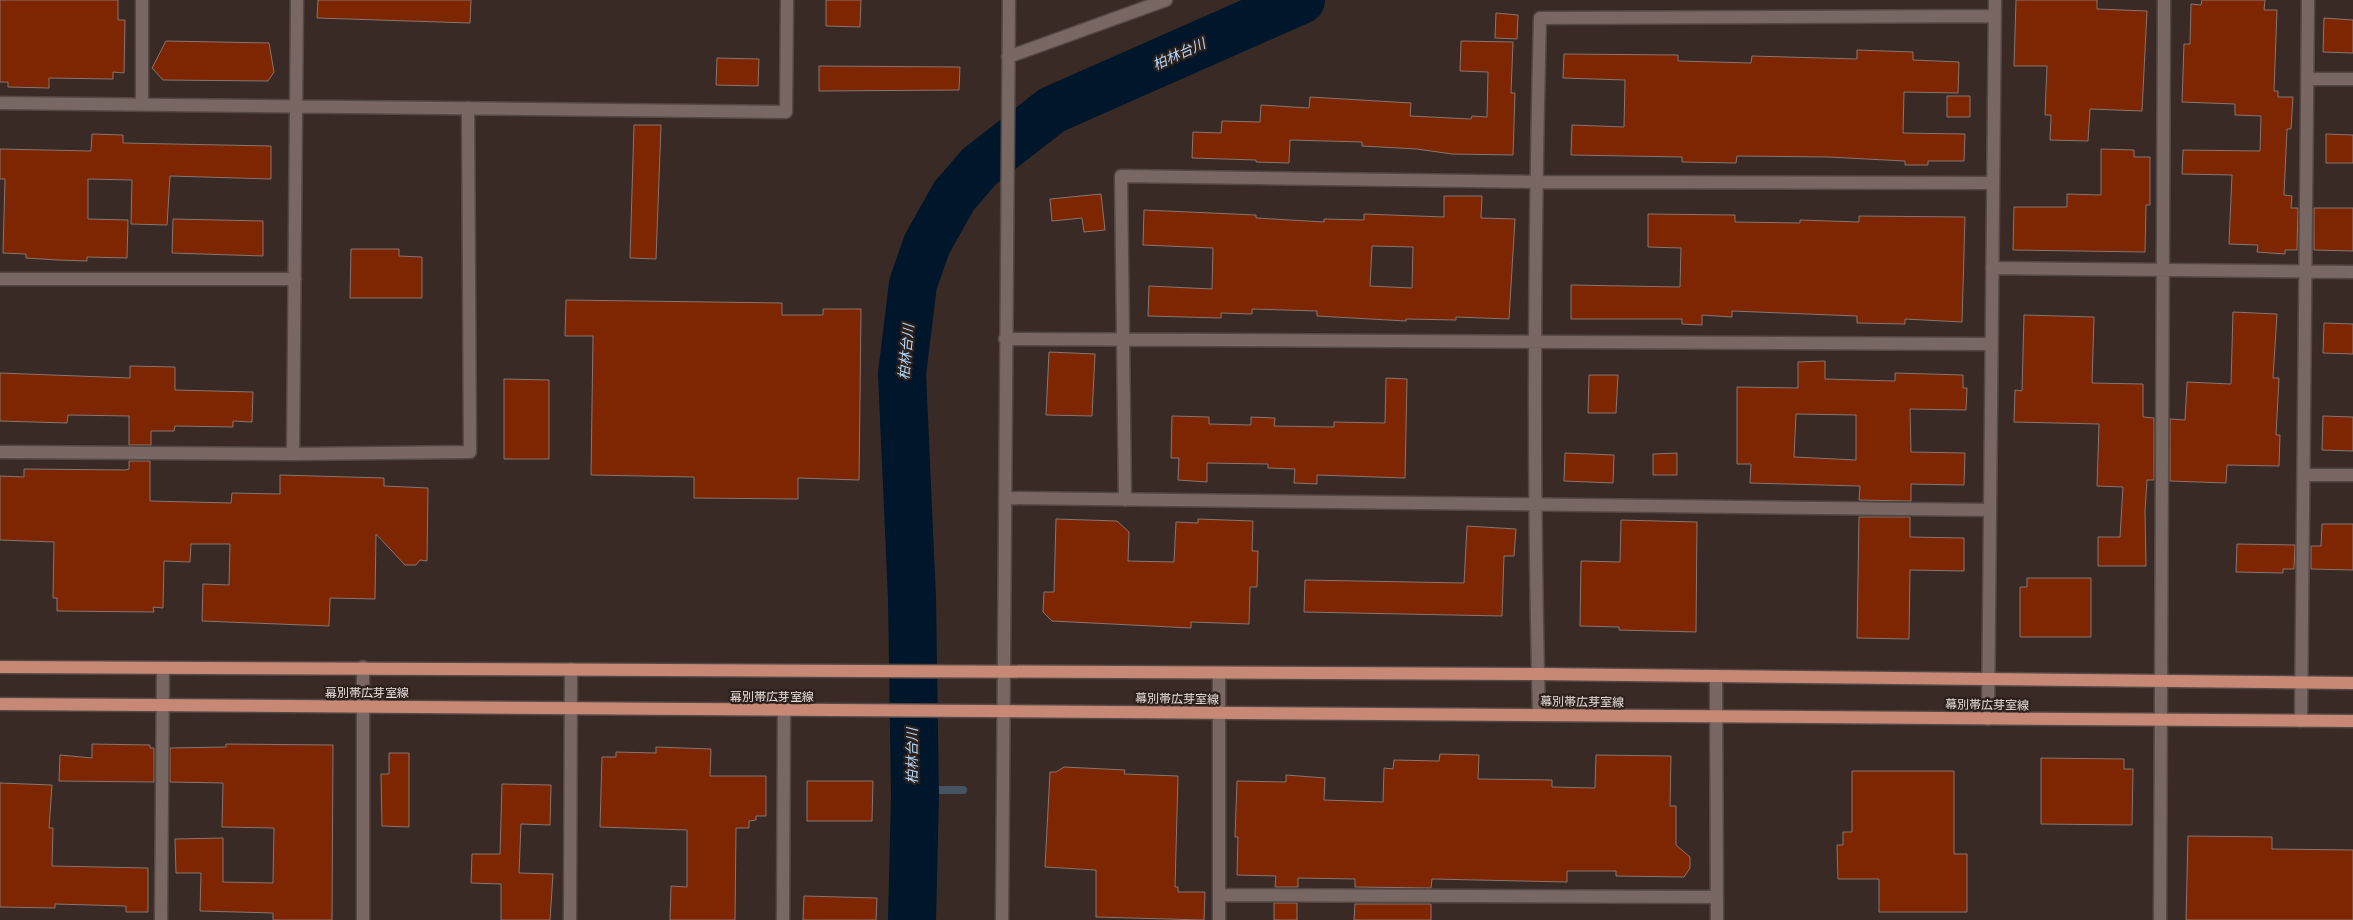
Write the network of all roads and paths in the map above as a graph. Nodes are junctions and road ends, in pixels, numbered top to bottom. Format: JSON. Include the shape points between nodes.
{"nodes":[{"id":1,"x":142,"y":0,"type":"edge"},
{"id":2,"x":297,"y":0,"type":"edge"},
{"id":3,"x":787,"y":0,"type":"edge"},
{"id":4,"x":1009,"y":0,"type":"edge"},
{"id":5,"x":1166,"y":0,"type":"edge"},
{"id":6,"x":1995,"y":0,"type":"edge"},
{"id":7,"x":2164,"y":0,"type":"edge"},
{"id":8,"x":2308,"y":0,"type":"edge"},
{"id":9,"x":1995,"y":16,"type":"junction"},
{"id":10,"x":1008,"y":57,"type":"junction"},
{"id":11,"x":2308,"y":79,"type":"junction"},
{"id":12,"x":2353,"y":79,"type":"edge"},
{"id":13,"x":0,"y":103,"type":"edge"},
{"id":14,"x":142,"y":104,"type":"junction"},
{"id":15,"x":295,"y":107,"type":"junction"},
{"id":16,"x":468,"y":108,"type":"junction"},
{"id":17,"x":1536,"y":182,"type":"junction"},
{"id":18,"x":1993,"y":183,"type":"junction"},
{"id":19,"x":1992,"y":268,"type":"junction"},
{"id":20,"x":2161,"y":270,"type":"junction"},
{"id":21,"x":2304,"y":272,"type":"junction"},
{"id":22,"x":2353,"y":272,"type":"edge"},
{"id":23,"x":0,"y":279,"type":"edge"},
{"id":24,"x":295,"y":279,"type":"junction"},
{"id":25,"x":1005,"y":340,"type":"junction"},
{"id":26,"x":1124,"y":340,"type":"junction"},
{"id":27,"x":1535,"y":342,"type":"junction"},
{"id":28,"x":1991,"y":344,"type":"junction"},
{"id":29,"x":0,"y":452,"type":"edge"},
{"id":30,"x":294,"y":454,"type":"junction"},
{"id":31,"x":2305,"y":475,"type":"junction"},
{"id":32,"x":2353,"y":475,"type":"edge"},
{"id":33,"x":1006,"y":498,"type":"junction"},
{"id":34,"x":1125,"y":500,"type":"junction"},
{"id":35,"x":1535,"y":506,"type":"junction"},
{"id":36,"x":1990,"y":510,"type":"junction"},
{"id":37,"x":0,"y":667,"type":"edge"},
{"id":38,"x":363,"y":667,"type":"junction"},
{"id":39,"x":164,"y":668,"type":"junction"},
{"id":40,"x":572,"y":669,"type":"junction"},
{"id":41,"x":1004,"y":672,"type":"junction"},
{"id":42,"x":1219,"y":673,"type":"junction"},
{"id":43,"x":1538,"y":674,"type":"junction"},
{"id":44,"x":1716,"y":676,"type":"junction"},
{"id":45,"x":1988,"y":679,"type":"junction"},
{"id":46,"x":2162,"y":681,"type":"junction"},
{"id":47,"x":2302,"y":683,"type":"junction"},
{"id":48,"x":2353,"y":683,"type":"edge"},
{"id":49,"x":0,"y":704,"type":"edge"},
{"id":50,"x":163,"y":706,"type":"junction"},
{"id":51,"x":364,"y":706,"type":"junction"},
{"id":52,"x":571,"y":709,"type":"junction"},
{"id":53,"x":1004,"y":710,"type":"junction"},
{"id":54,"x":784,"y":711,"type":"junction"},
{"id":55,"x":1219,"y":714,"type":"junction"},
{"id":56,"x":1538,"y":714,"type":"junction"},
{"id":57,"x":1716,"y":716,"type":"junction"},
{"id":58,"x":1988,"y":719,"type":"junction"},
{"id":59,"x":2161,"y":720,"type":"junction"},
{"id":60,"x":2301,"y":721,"type":"junction"},
{"id":61,"x":2353,"y":721,"type":"edge"},
{"id":62,"x":1220,"y":895,"type":"junction"},
{"id":63,"x":1717,"y":897,"type":"junction"},
{"id":64,"x":161,"y":920,"type":"edge"},
{"id":65,"x":363,"y":920,"type":"edge"},
{"id":66,"x":570,"y":920,"type":"edge"},
{"id":67,"x":783,"y":920,"type":"edge"},
{"id":68,"x":1002,"y":920,"type":"edge"},
{"id":69,"x":1219,"y":920,"type":"edge"},
{"id":70,"x":1718,"y":920,"type":"edge"},
{"id":71,"x":2160,"y":920,"type":"edge"}],
"edges":[{"from":1,"to":14,"type":"street"},
{"from":2,"to":15,"type":"street"},
{"from":3,"to":16,"type":"street","via":[[786,112]]},
{"from":4,"to":10,"type":"street"},
{"from":5,"to":10,"type":"street"},
{"from":6,"to":9,"type":"street"},
{"from":7,"to":20,"type":"street"},
{"from":8,"to":11,"type":"street"},
{"from":9,"to":17,"type":"street","via":[[1540,18]]},
{"from":9,"to":18,"type":"street"},
{"from":10,"to":25,"type":"street"},
{"from":11,"to":12,"type":"street"},
{"from":11,"to":21,"type":"street"},
{"from":13,"to":14,"type":"street"},
{"from":14,"to":15,"type":"street"},
{"from":15,"to":16,"type":"street"},
{"from":15,"to":24,"type":"street"},
{"from":16,"to":30,"type":"street","via":[[470,452]]},
{"from":17,"to":18,"type":"street"},
{"from":17,"to":26,"type":"street","via":[[1121,176]]},
{"from":17,"to":27,"type":"street"},
{"from":18,"to":19,"type":"street"},
{"from":19,"to":20,"type":"street"},
{"from":19,"to":28,"type":"street"},
{"from":20,"to":21,"type":"street"},
{"from":20,"to":46,"type":"street"},
{"from":21,"to":22,"type":"street"},
{"from":21,"to":31,"type":"street"},
{"from":23,"to":24,"type":"street"},
{"from":24,"to":30,"type":"street"},
{"from":25,"to":26,"type":"street"},
{"from":25,"to":33,"type":"street"},
{"from":26,"to":27,"type":"street"},
{"from":26,"to":34,"type":"street"},
{"from":27,"to":28,"type":"street"},
{"from":27,"to":35,"type":"street"},
{"from":28,"to":36,"type":"street"},
{"from":29,"to":30,"type":"street"},
{"from":31,"to":32,"type":"street"},
{"from":31,"to":47,"type":"street"},
{"from":33,"to":34,"type":"street"},
{"from":33,"to":41,"type":"street"},
{"from":34,"to":35,"type":"street"},
{"from":35,"to":36,"type":"street"},
{"from":35,"to":43,"type":"street"},
{"from":36,"to":45,"type":"street"},
{"from":37,"to":39,"type":"main road","name":"幕別帯広芽室線"},
{"from":38,"to":39,"type":"main road","name":"幕別帯広芽室線"},
{"from":38,"to":40,"type":"main road","name":"幕別帯広芽室線"},
{"from":38,"to":51,"type":"street"},
{"from":39,"to":50,"type":"street"},
{"from":40,"to":41,"type":"main road","name":"幕別帯広芽室線"},
{"from":40,"to":52,"type":"street"},
{"from":41,"to":42,"type":"main road","name":"幕別帯広芽室線"},
{"from":41,"to":53,"type":"street"},
{"from":42,"to":43,"type":"main road","name":"幕別帯広芽室線"},
{"from":42,"to":55,"type":"street"},
{"from":43,"to":44,"type":"main road","name":"幕別帯広芽室線"},
{"from":43,"to":56,"type":"street"},
{"from":44,"to":45,"type":"main road","name":"幕別帯広芽室線"},
{"from":44,"to":57,"type":"street"},
{"from":45,"to":46,"type":"main road","name":"幕別帯広芽室線"},
{"from":45,"to":58,"type":"street"},
{"from":46,"to":47,"type":"main road","name":"幕別帯広芽室線"},
{"from":46,"to":59,"type":"street"},
{"from":47,"to":48,"type":"main road","name":"幕別帯広芽室線"},
{"from":47,"to":60,"type":"street"},
{"from":49,"to":50,"type":"main road","name":"幕別帯広芽室線"},
{"from":50,"to":51,"type":"main road","name":"幕別帯広芽室線"},
{"from":50,"to":64,"type":"street"},
{"from":51,"to":52,"type":"main road","name":"幕別帯広芽室線"},
{"from":51,"to":65,"type":"street"},
{"from":52,"to":54,"type":"main road","name":"幕別帯広芽室線"},
{"from":52,"to":66,"type":"street"},
{"from":53,"to":54,"type":"main road","name":"幕別帯広芽室線"},
{"from":53,"to":55,"type":"main road","name":"幕別帯広芽室線"},
{"from":53,"to":68,"type":"street"},
{"from":54,"to":67,"type":"street"},
{"from":55,"to":56,"type":"main road","name":"幕別帯広芽室線"},
{"from":55,"to":62,"type":"street"},
{"from":56,"to":57,"type":"main road","name":"幕別帯広芽室線"},
{"from":57,"to":58,"type":"main road","name":"幕別帯広芽室線"},
{"from":57,"to":63,"type":"street"},
{"from":58,"to":59,"type":"main road","name":"幕別帯広芽室線"},
{"from":59,"to":60,"type":"main road","name":"幕別帯広芽室線"},
{"from":59,"to":71,"type":"street"},
{"from":60,"to":61,"type":"main road","name":"幕別帯広芽室線"},
{"from":62,"to":63,"type":"street"},
{"from":62,"to":69,"type":"street"},
{"from":63,"to":70,"type":"street"}]}
